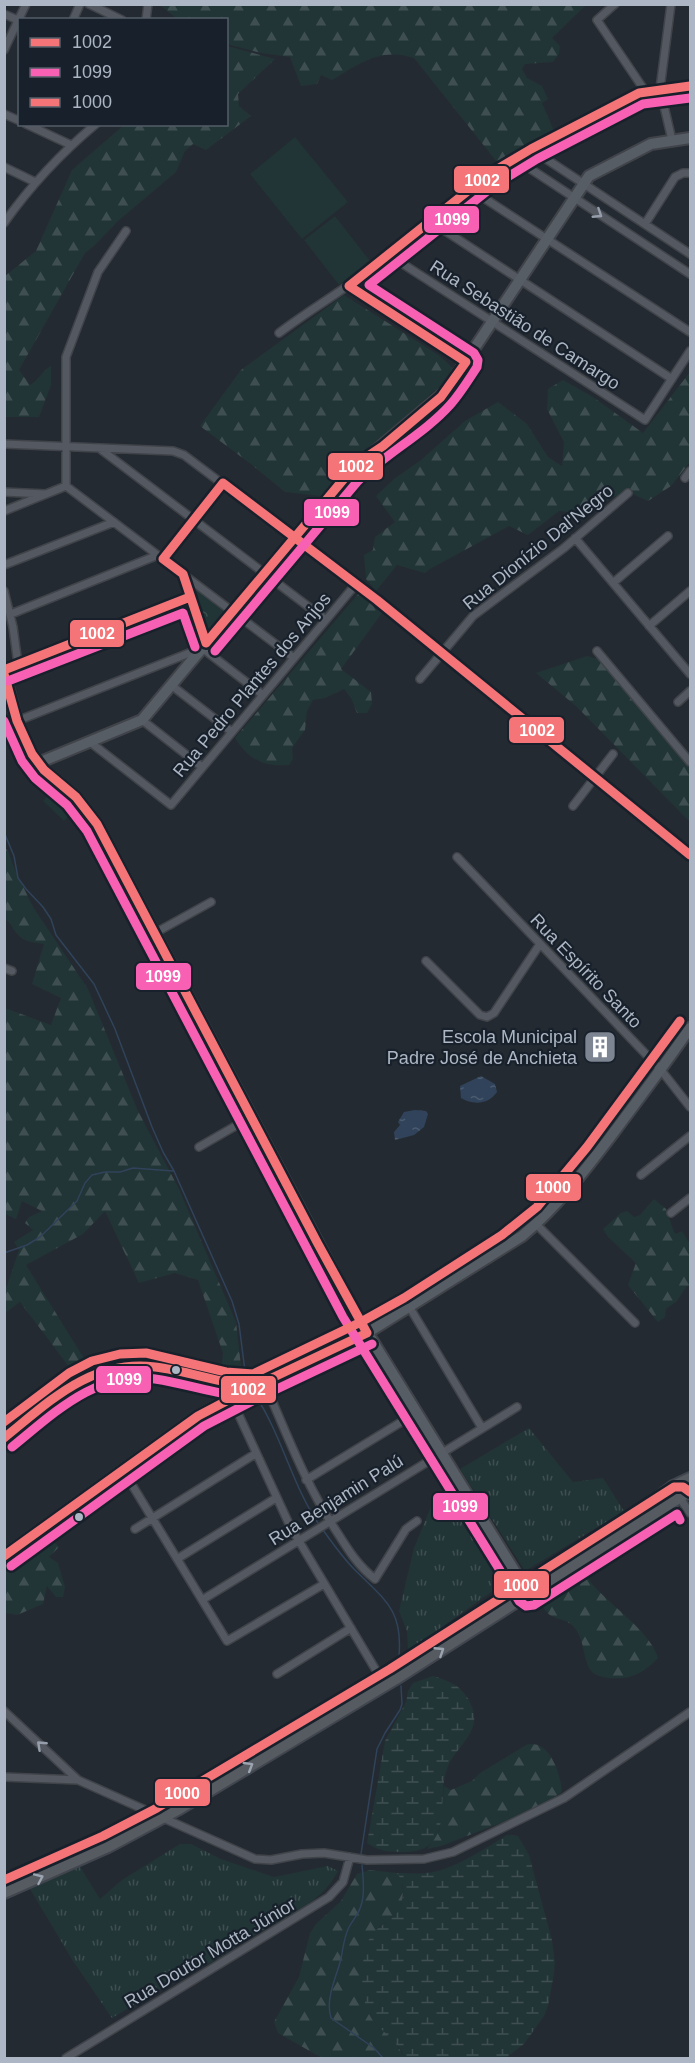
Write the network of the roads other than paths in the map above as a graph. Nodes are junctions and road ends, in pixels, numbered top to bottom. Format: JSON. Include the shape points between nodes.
{"nodes":[{"id":1,"x":26,"y":4,"type":"edge"},
{"id":2,"x":80,"y":4,"type":"edge"},
{"id":3,"x":89,"y":4,"type":"edge"},
{"id":4,"x":615,"y":4,"type":"edge"},
{"id":5,"x":670,"y":4,"type":"edge"},
{"id":6,"x":4,"y":14,"type":"edge"},
{"id":7,"x":20,"y":18,"type":"edge"},
{"id":8,"x":73,"y":18,"type":"edge"},
{"id":9,"x":118,"y":18,"type":"edge"},
{"id":10,"x":18,"y":21,"type":"edge"},
{"id":11,"x":18,"y":23,"type":"edge"},
{"id":12,"x":4,"y":50,"type":"edge"},
{"id":13,"x":690,"y":86,"type":"edge"},
{"id":14,"x":660,"y":89,"type":"junction"},
{"id":15,"x":645,"y":91,"type":"junction"},
{"id":16,"x":4,"y":114,"type":"edge"},
{"id":17,"x":18,"y":121,"type":"edge"},
{"id":18,"x":30,"y":126,"type":"edge"},
{"id":19,"x":94,"y":126,"type":"edge"},
{"id":20,"x":690,"y":138,"type":"edge"},
{"id":21,"x":672,"y":140,"type":"junction"},
{"id":22,"x":71,"y":145,"type":"junction"},
{"id":23,"x":531,"y":149,"type":"junction"},
{"id":24,"x":514,"y":158,"type":"junction"},
{"id":25,"x":4,"y":167,"type":"edge"},
{"id":26,"x":690,"y":173,"type":"edge"},
{"id":27,"x":35,"y":182,"type":"junction"},
{"id":28,"x":583,"y":183,"type":"junction"},
{"id":29,"x":470,"y":189,"type":"junction"},
{"id":30,"x":574,"y":198,"type":"junction"},
{"id":31,"x":430,"y":221,"type":"junction"},
{"id":32,"x":5,"y":222,"type":"edge"},
{"id":33,"x":645,"y":224,"type":"junction"},
{"id":34,"x":126,"y":231,"type":"dead end"},
{"id":35,"x":547,"y":239,"type":"junction"},
{"id":36,"x":690,"y":243,"type":"edge"},
{"id":37,"x":688,"y":252,"type":"edge"},
{"id":38,"x":389,"y":255,"type":"junction"},
{"id":39,"x":690,"y":274,"type":"edge"},
{"id":40,"x":520,"y":280,"type":"junction"},
{"id":41,"x":349,"y":286,"type":"junction"},
{"id":42,"x":493,"y":322,"type":"junction"},
{"id":43,"x":690,"y":332,"type":"edge"},
{"id":44,"x":279,"y":333,"type":"dead end"},
{"id":45,"x":690,"y":351,"type":"edge"},
{"id":46,"x":466,"y":362,"type":"junction"},
{"id":47,"x":672,"y":379,"type":"junction"},
{"id":48,"x":4,"y":444,"type":"edge"},
{"id":49,"x":66,"y":447,"type":"junction"},
{"id":50,"x":99,"y":448,"type":"junction"},
{"id":51,"x":690,"y":471,"type":"edge"},
{"id":52,"x":685,"y":478,"type":"dead end"},
{"id":53,"x":223,"y":483,"type":"junction"},
{"id":54,"x":66,"y":486,"type":"junction"},
{"id":55,"x":4,"y":492,"type":"edge"},
{"id":56,"x":47,"y":494,"type":"junction"},
{"id":57,"x":628,"y":494,"type":"dead end"},
{"id":58,"x":4,"y":511,"type":"edge"},
{"id":59,"x":194,"y":520,"type":"junction"},
{"id":60,"x":114,"y":522,"type":"junction"},
{"id":61,"x":668,"y":536,"type":"dead end"},
{"id":62,"x":295,"y":538,"type":"junction"},
{"id":63,"x":575,"y":538,"type":"junction"},
{"id":64,"x":160,"y":557,"type":"junction"},
{"id":65,"x":4,"y":565,"type":"edge"},
{"id":66,"x":183,"y":574,"type":"junction"},
{"id":67,"x":265,"y":574,"type":"junction"},
{"id":68,"x":613,"y":583,"type":"junction"},
{"id":69,"x":356,"y":584,"type":"junction"},
{"id":70,"x":4,"y":591,"type":"edge"},
{"id":71,"x":690,"y":591,"type":"edge"},
{"id":72,"x":190,"y":597,"type":"junction"},
{"id":73,"x":233,"y":612,"type":"junction"},
{"id":74,"x":11,"y":614,"type":"junction"},
{"id":75,"x":326,"y":620,"type":"junction"},
{"id":76,"x":650,"y":626,"type":"junction"},
{"id":77,"x":204,"y":646,"type":"junction"},
{"id":78,"x":597,"y":651,"type":"dead end"},
{"id":79,"x":442,"y":653,"type":"junction"},
{"id":80,"x":294,"y":658,"type":"junction"},
{"id":81,"x":18,"y":664,"type":"junction"},
{"id":82,"x":689,"y":669,"type":"edge"},
{"id":83,"x":4,"y":671,"type":"edge"},
{"id":84,"x":420,"y":680,"type":"dead end"},
{"id":85,"x":171,"y":685,"type":"junction"},
{"id":86,"x":690,"y":691,"type":"edge"},
{"id":87,"x":263,"y":695,"type":"junction"},
{"id":88,"x":678,"y":702,"type":"dead end"},
{"id":89,"x":142,"y":720,"type":"junction"},
{"id":90,"x":17,"y":721,"type":"junction"},
{"id":91,"x":232,"y":732,"type":"junction"},
{"id":92,"x":90,"y":742,"type":"junction"},
{"id":93,"x":613,"y":754,"type":"dead end"},
{"id":94,"x":690,"y":762,"type":"edge"},
{"id":95,"x":38,"y":763,"type":"junction"},
{"id":96,"x":202,"y":767,"type":"junction"},
{"id":97,"x":595,"y":777,"type":"junction"},
{"id":98,"x":573,"y":806,"type":"dead end"},
{"id":99,"x":690,"y":855,"type":"edge"},
{"id":100,"x":457,"y":857,"type":"dead end"},
{"id":101,"x":212,"y":902,"type":"dead end"},
{"id":102,"x":155,"y":933,"type":"junction"},
{"id":103,"x":540,"y":944,"type":"junction"},
{"id":104,"x":426,"y":961,"type":"dead end"},
{"id":105,"x":690,"y":1028,"type":"edge"},
{"id":106,"x":661,"y":1070,"type":"junction"},
{"id":107,"x":690,"y":1107,"type":"edge"},
{"id":108,"x":251,"y":1117,"type":"junction"},
{"id":109,"x":690,"y":1136,"type":"edge"},
{"id":110,"x":199,"y":1147,"type":"dead end"},
{"id":111,"x":641,"y":1176,"type":"dead end"},
{"id":112,"x":690,"y":1198,"type":"edge"},
{"id":113,"x":671,"y":1213,"type":"dead end"},
{"id":114,"x":536,"y":1224,"type":"junction"},
{"id":115,"x":410,"y":1308,"type":"junction"},
{"id":116,"x":635,"y":1323,"type":"dead end"},
{"id":117,"x":367,"y":1333,"type":"junction"},
{"id":118,"x":224,"y":1384,"type":"junction"},
{"id":119,"x":260,"y":1384,"type":"junction"},
{"id":120,"x":231,"y":1398,"type":"junction"},
{"id":121,"x":517,"y":1407,"type":"dead end"},
{"id":122,"x":416,"y":1413,"type":"junction"},
{"id":123,"x":482,"y":1428,"type":"junction"},
{"id":124,"x":4,"y":1438,"type":"edge"},
{"id":125,"x":441,"y":1453,"type":"junction"},
{"id":126,"x":255,"y":1454,"type":"junction"},
{"id":127,"x":123,"y":1470,"type":"junction"},
{"id":128,"x":690,"y":1478,"type":"edge"},
{"id":129,"x":306,"y":1480,"type":"junction"},
{"id":130,"x":671,"y":1487,"type":"junction"},
{"id":131,"x":690,"y":1491,"type":"edge"},
{"id":132,"x":276,"y":1498,"type":"junction"},
{"id":133,"x":678,"y":1499,"type":"junction"},
{"id":134,"x":690,"y":1513,"type":"edge"},
{"id":135,"x":152,"y":1518,"type":"junction"},
{"id":136,"x":417,"y":1521,"type":"dead end"},
{"id":137,"x":328,"y":1523,"type":"junction"},
{"id":138,"x":135,"y":1529,"type":"dead end"},
{"id":139,"x":298,"y":1541,"type":"junction"},
{"id":140,"x":4,"y":1556,"type":"edge"},
{"id":141,"x":177,"y":1559,"type":"junction"},
{"id":142,"x":324,"y":1584,"type":"junction"},
{"id":143,"x":526,"y":1590,"type":"junction"},
{"id":144,"x":202,"y":1600,"type":"junction"},
{"id":145,"x":351,"y":1628,"type":"junction"},
{"id":146,"x":277,"y":1674,"type":"dead end"},
{"id":147,"x":393,"y":1675,"type":"junction"},
{"id":148,"x":380,"y":1677,"type":"junction"},
{"id":149,"x":4,"y":1710,"type":"edge"},
{"id":150,"x":690,"y":1712,"type":"edge"},
{"id":151,"x":4,"y":1777,"type":"edge"},
{"id":152,"x":78,"y":1780,"type":"junction"},
{"id":153,"x":152,"y":1814,"type":"junction"},
{"id":154,"x":163,"y":1818,"type":"junction"},
{"id":155,"x":350,"y":1857,"type":"junction"},
{"id":156,"x":4,"y":1881,"type":"edge"},
{"id":157,"x":4,"y":1893,"type":"edge"},
{"id":158,"x":66,"y":2058,"type":"edge"}],
"edges":[{"from":1,"to":7,"type":"street"},
{"from":2,"to":8,"type":"street"},
{"from":3,"to":9,"type":"street"},
{"from":4,"to":15,"type":"street","via":[[597,20]]},
{"from":5,"to":14,"type":"street"},
{"from":6,"to":10,"type":"street"},
{"from":11,"to":12,"type":"street"},
{"from":13,"to":14,"type":"street"},
{"from":14,"to":15,"type":"street"},
{"from":14,"to":21,"type":"street"},
{"from":15,"to":23,"type":"street"},
{"from":16,"to":17,"type":"street"},
{"from":18,"to":22,"type":"street"},
{"from":19,"to":22,"type":"street"},
{"from":20,"to":21,"type":"street"},
{"from":21,"to":28,"type":"street","via":[[643,147],[596,171]]},
{"from":22,"to":27,"type":"street"},
{"from":23,"to":24,"type":"street"},
{"from":23,"to":28,"type":"street"},
{"from":24,"to":29,"type":"street"},
{"from":24,"to":30,"type":"street"},
{"from":25,"to":27,"type":"street"},
{"from":26,"to":33,"type":"street","via":[[675,177]]},
{"from":27,"to":32,"type":"street"},
{"from":28,"to":30,"type":"street"},
{"from":28,"to":33,"type":"street"},
{"from":29,"to":31,"type":"street"},
{"from":29,"to":35,"type":"street"},
{"from":30,"to":35,"type":"street"},
{"from":30,"to":39,"type":"street","one_way":true},
{"from":31,"to":38,"type":"street"},
{"from":31,"to":40,"type":"street"},
{"from":33,"to":37,"type":"street"},
{"from":34,"to":49,"type":"street","via":[[98,272],[66,357]]},
{"from":35,"to":40,"type":"street"},
{"from":35,"to":43,"type":"street"},
{"from":36,"to":37,"type":"street"},
{"from":38,"to":41,"type":"street"},
{"from":38,"to":42,"type":"street","name":"Rua Sebastião de Camargo"},
{"from":40,"to":42,"type":"street"},
{"from":40,"to":47,"type":"street"},
{"from":41,"to":44,"type":"street"},
{"from":41,"to":46,"type":"street"},
{"from":42,"to":46,"type":"street"},
{"from":42,"to":47,"type":"street","name":"Rua Sebastião de Camargo","via":[[645,420]]},
{"from":45,"to":47,"type":"street"},
{"from":46,"to":62,"type":"street","via":[[441,397],[348,474]]},
{"from":48,"to":49,"type":"street"},
{"from":49,"to":50,"type":"street"},
{"from":49,"to":54,"type":"street"},
{"from":50,"to":53,"type":"street","via":[[179,453]]},
{"from":50,"to":59,"type":"street"},
{"from":51,"to":52,"type":"street"},
{"from":53,"to":59,"type":"street"},
{"from":53,"to":62,"type":"street"},
{"from":54,"to":56,"type":"street"},
{"from":54,"to":60,"type":"street"},
{"from":55,"to":56,"type":"street"},
{"from":56,"to":58,"type":"street"},
{"from":57,"to":63,"type":"street","name":"Rua Dionízio Dal'Negro"},
{"from":59,"to":64,"type":"street"},
{"from":59,"to":67,"type":"street"},
{"from":60,"to":64,"type":"street"},
{"from":60,"to":65,"type":"street"},
{"from":61,"to":68,"type":"street"},
{"from":62,"to":67,"type":"street"},
{"from":62,"to":69,"type":"street"},
{"from":63,"to":68,"type":"street"},
{"from":63,"to":79,"type":"street","name":"Rua Dionízio Dal'Negro","via":[[479,610]]},
{"from":64,"to":66,"type":"street"},
{"from":64,"to":74,"type":"street"},
{"from":66,"to":72,"type":"street"},
{"from":66,"to":73,"type":"street"},
{"from":67,"to":73,"type":"street"},
{"from":67,"to":75,"type":"street"},
{"from":68,"to":76,"type":"street"},
{"from":69,"to":75,"type":"street","name":"Rua Pedro Plantes dos Anjos"},
{"from":69,"to":79,"type":"street"},
{"from":70,"to":74,"type":"street"},
{"from":71,"to":76,"type":"street"},
{"from":72,"to":77,"type":"street"},
{"from":72,"to":81,"type":"street"},
{"from":73,"to":77,"type":"street"},
{"from":73,"to":80,"type":"street"},
{"from":74,"to":81,"type":"street"},
{"from":75,"to":80,"type":"street","name":"Rua Pedro Plantes dos Anjos"},
{"from":76,"to":82,"type":"street"},
{"from":77,"to":85,"type":"street"},
{"from":77,"to":87,"type":"street"},
{"from":77,"to":90,"type":"street"},
{"from":78,"to":94,"type":"street"},
{"from":79,"to":84,"type":"street","name":"Rua Dionízio Dal'Negro"},
{"from":79,"to":97,"type":"street"},
{"from":80,"to":87,"type":"street","name":"Rua Pedro Plantes dos Anjos"},
{"from":81,"to":83,"type":"street"},
{"from":83,"to":90,"type":"street"},
{"from":85,"to":89,"type":"street"},
{"from":85,"to":91,"type":"street"},
{"from":86,"to":88,"type":"street"},
{"from":87,"to":91,"type":"street","name":"Rua Pedro Plantes dos Anjos"},
{"from":89,"to":92,"type":"street"},
{"from":89,"to":96,"type":"street"},
{"from":90,"to":95,"type":"street"},
{"from":91,"to":96,"type":"street","name":"Rua Pedro Plantes dos Anjos"},
{"from":92,"to":95,"type":"street"},
{"from":92,"to":96,"type":"street","name":"Rua Pedro Plantes dos Anjos","via":[[171,805]]},
{"from":93,"to":97,"type":"street"},
{"from":95,"to":102,"type":"street","via":[[92,815]]},
{"from":97,"to":98,"type":"street"},
{"from":97,"to":99,"type":"street"},
{"from":100,"to":103,"type":"street","name":"Rua Espírito Santo"},
{"from":101,"to":102,"type":"street"},
{"from":102,"to":108,"type":"street"},
{"from":103,"to":104,"type":"street","via":[[494,1013],[487,1017],[480,1015]]},
{"from":103,"to":106,"type":"street","name":"Rua Espírito Santo"},
{"from":105,"to":106,"type":"street"},
{"from":106,"to":107,"type":"street","name":"Rua Espírito Santo"},
{"from":106,"to":114,"type":"street","via":[[566,1193]]},
{"from":108,"to":110,"type":"street"},
{"from":108,"to":117,"type":"street"},
{"from":109,"to":111,"type":"street"},
{"from":112,"to":113,"type":"street"},
{"from":114,"to":115,"type":"street"},
{"from":114,"to":116,"type":"street"},
{"from":115,"to":117,"type":"street"},
{"from":115,"to":123,"type":"street"},
{"from":117,"to":119,"type":"street"},
{"from":117,"to":122,"type":"street"},
{"from":118,"to":119,"type":"street"},
{"from":118,"to":120,"type":"street","via":[[231,1391]]},
{"from":118,"to":124,"type":"street","via":[[145,1365],[110,1368],[76,1382]]},
{"from":119,"to":120,"type":"street"},
{"from":119,"to":129,"type":"street"},
{"from":120,"to":126,"type":"street"},
{"from":120,"to":127,"type":"street"},
{"from":121,"to":123,"type":"street","name":"Rua Benjamin Palú"},
{"from":122,"to":125,"type":"street"},
{"from":122,"to":129,"type":"street"},
{"from":123,"to":125,"type":"street","name":"Rua Benjamin Palú"},
{"from":125,"to":137,"type":"street","name":"Rua Benjamin Palú"},
{"from":125,"to":143,"type":"street"},
{"from":126,"to":132,"type":"street"},
{"from":126,"to":135,"type":"street"},
{"from":127,"to":135,"type":"street"},
{"from":127,"to":140,"type":"street"},
{"from":128,"to":130,"type":"main road"},
{"from":129,"to":137,"type":"street"},
{"from":130,"to":133,"type":"main road","via":[[670,1498]]},
{"from":130,"to":143,"type":"main road"},
{"from":131,"to":133,"type":"main road"},
{"from":132,"to":139,"type":"street"},
{"from":132,"to":141,"type":"street"},
{"from":133,"to":134,"type":"street"},
{"from":133,"to":143,"type":"main road"},
{"from":135,"to":138,"type":"street"},
{"from":135,"to":141,"type":"street"},
{"from":136,"to":137,"type":"street","via":[[406,1529],[375,1580]]},
{"from":137,"to":139,"type":"street","name":"Rua Benjamin Palú"},
{"from":139,"to":142,"type":"street"},
{"from":139,"to":144,"type":"street","name":"Rua Benjamin Palú"},
{"from":141,"to":144,"type":"street"},
{"from":142,"to":144,"type":"street","via":[[228,1641]]},
{"from":142,"to":145,"type":"street"},
{"from":143,"to":147,"type":"main road"},
{"from":145,"to":146,"type":"street"},
{"from":145,"to":148,"type":"street"},
{"from":147,"to":148,"type":"main road"},
{"from":154,"to":147,"type":"main road","one_way":true},
{"from":148,"to":153,"type":"main road"},
{"from":152,"to":149,"type":"street","one_way":true},
{"from":150,"to":155,"type":"street","via":[[564,1798],[453,1852],[424,1859]]},
{"from":151,"to":152,"type":"street"},
{"from":152,"to":153,"type":"street"},
{"from":153,"to":154,"type":"street"},
{"from":153,"to":156,"type":"main road"},
{"from":154,"to":155,"type":"street","via":[[255,1859],[313,1853]]},
{"from":157,"to":154,"type":"main road","one_way":true},
{"from":155,"to":158,"type":"street","name":"Rua Doutor Motta Júnior","via":[[343,1882],[329,1897]]}]}
